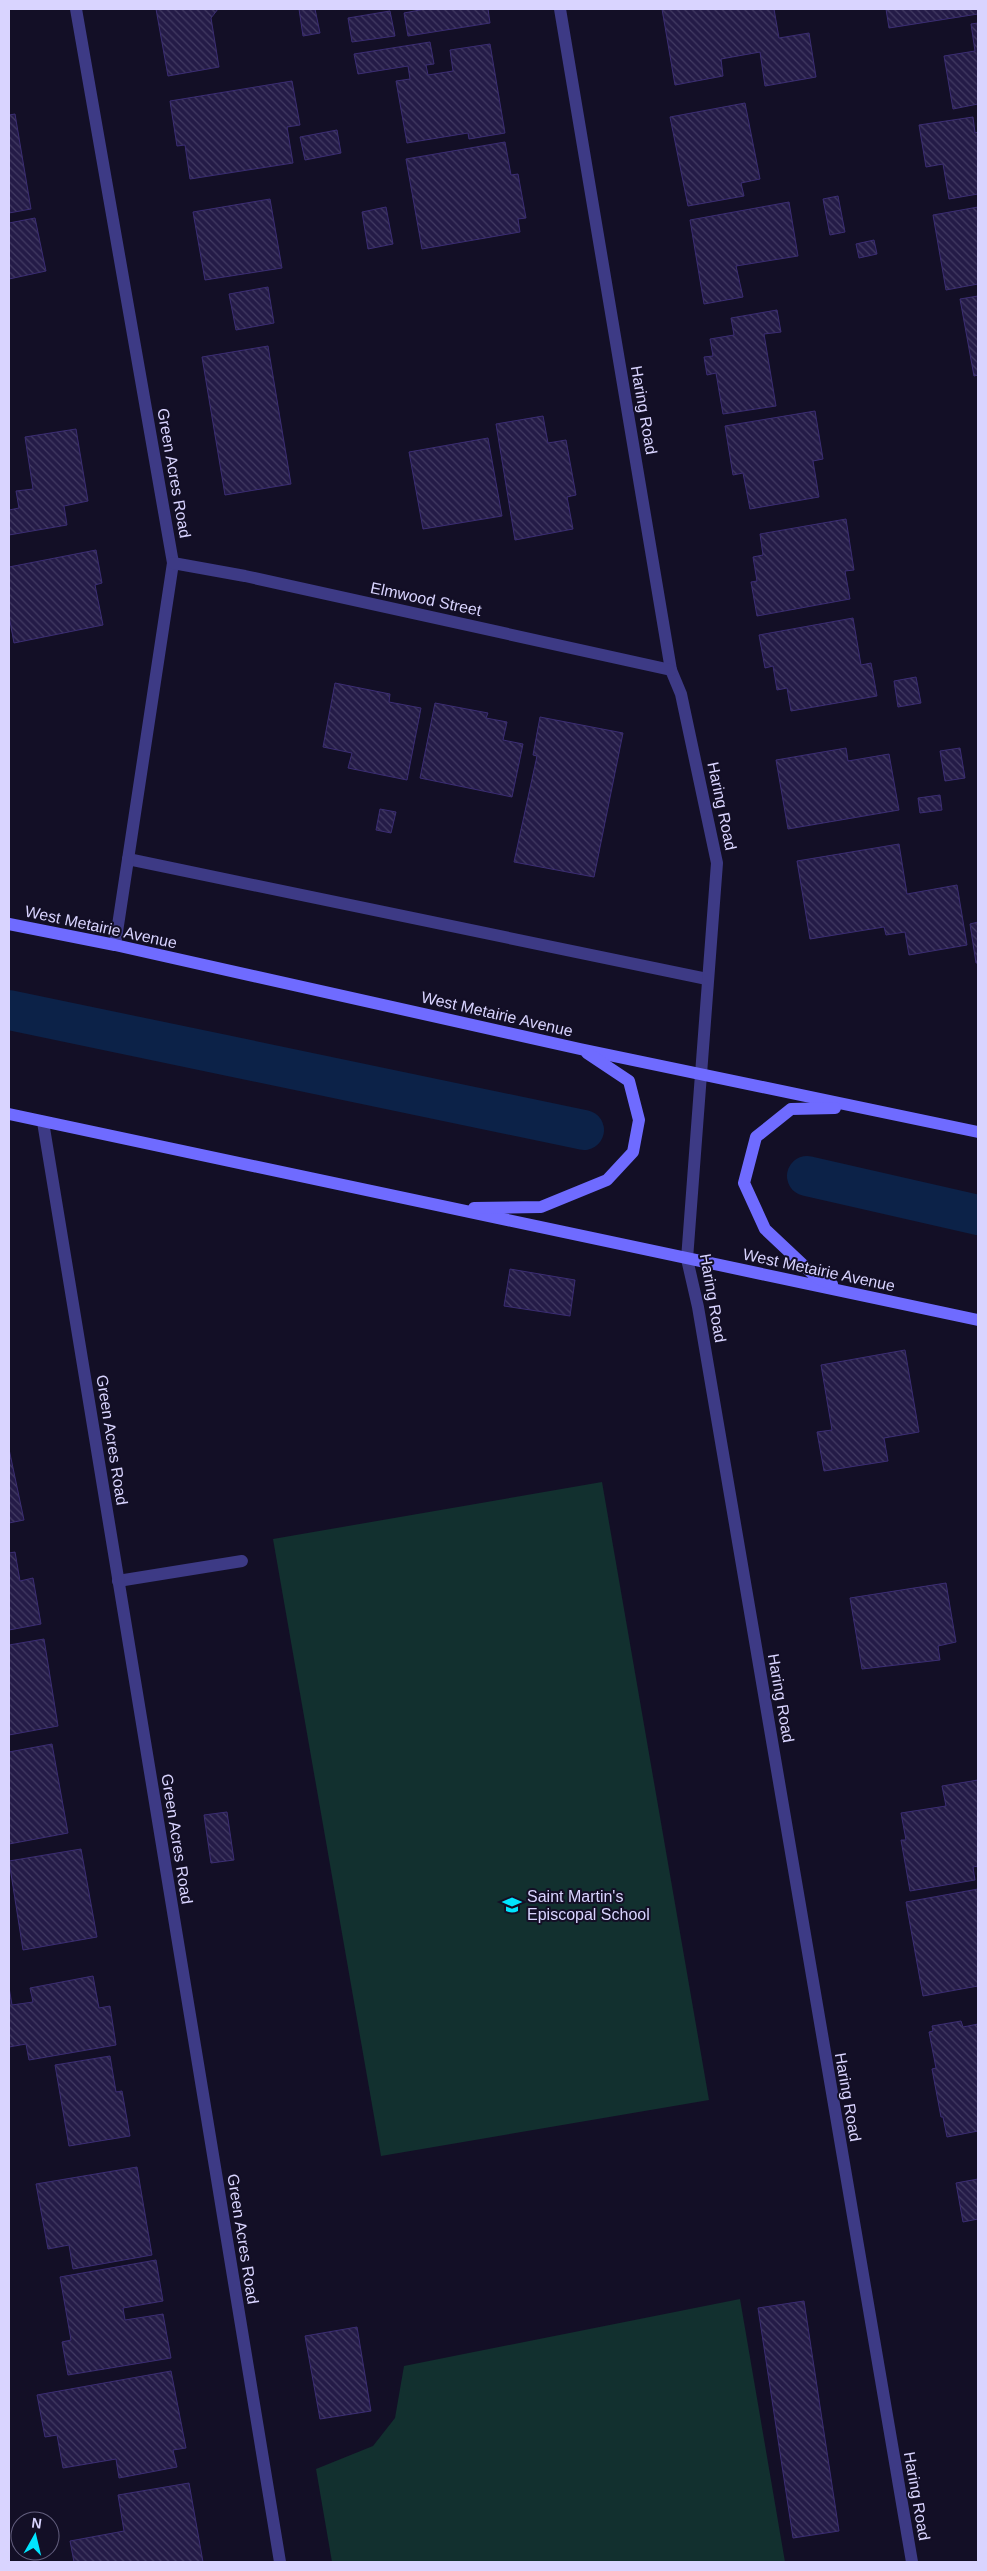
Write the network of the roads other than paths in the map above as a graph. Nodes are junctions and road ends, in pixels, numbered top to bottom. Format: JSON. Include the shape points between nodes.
{"nodes":[{"id":1,"x":76,"y":9,"type":"edge"},
{"id":2,"x":560,"y":9,"type":"edge"},
{"id":3,"x":173,"y":563,"type":"junction"},
{"id":4,"x":671,"y":670,"type":"junction"},
{"id":5,"x":128,"y":859,"type":"junction"},
{"id":6,"x":9,"y":924,"type":"edge"},
{"id":7,"x":115,"y":945,"type":"junction"},
{"id":8,"x":707,"y":979,"type":"junction"},
{"id":9,"x":580,"y":1049,"type":"junction"},
{"id":10,"x":700,"y":1074,"type":"junction"},
{"id":11,"x":860,"y":1107,"type":"junction"},
{"id":12,"x":9,"y":1114,"type":"edge"},
{"id":13,"x":43,"y":1122,"type":"junction"},
{"id":14,"x":978,"y":1132,"type":"edge"},
{"id":15,"x":451,"y":1209,"type":"junction"},
{"id":16,"x":687,"y":1260,"type":"junction"},
{"id":17,"x":854,"y":1294,"type":"junction"},
{"id":18,"x":978,"y":1320,"type":"edge"},
{"id":19,"x":242,"y":1561,"type":"dead end"},
{"id":20,"x":118,"y":1581,"type":"junction"},
{"id":21,"x":280,"y":2562,"type":"edge"},
{"id":22,"x":912,"y":2562,"type":"edge"}],
"edges":[{"from":1,"to":3,"type":"street","name":"Green Acres Road"},
{"from":2,"to":4,"type":"street","name":"Haring Road"},
{"from":3,"to":4,"type":"street","name":"Elmwood Street"},
{"from":3,"to":5,"type":"street","name":"Green Acres Road"},
{"from":4,"to":8,"type":"street","name":"Haring Road","via":[[681,694],[717,863]]},
{"from":5,"to":7,"type":"street","name":"Green Acres Road"},
{"from":5,"to":8,"type":"street"},
{"from":6,"to":7,"type":"main road","name":"West Metairie Avenue"},
{"from":7,"to":9,"type":"main road","name":"West Metairie Avenue"},
{"from":8,"to":10,"type":"street","name":"Haring Road"},
{"from":9,"to":10,"type":"main road","name":"West Metairie Avenue"},
{"from":9,"to":15,"type":"main road","via":[[629,1081],[639,1120],[633,1152],[607,1180],[541,1207]]},
{"from":10,"to":11,"type":"main road","name":"West Metairie Avenue"},
{"from":10,"to":16,"type":"street","name":"Haring Road"},
{"from":11,"to":14,"type":"main road","name":"West Metairie Avenue"},
{"from":11,"to":17,"type":"main road","via":[[791,1109],[756,1138],[744,1183],[765,1229],[817,1278]]},
{"from":12,"to":13,"type":"main road","name":"West Metairie Avenue"},
{"from":13,"to":15,"type":"main road","name":"West Metairie Avenue"},
{"from":13,"to":20,"type":"street","name":"Green Acres Road"},
{"from":15,"to":16,"type":"main road","name":"West Metairie Avenue"},
{"from":16,"to":17,"type":"main road","name":"West Metairie Avenue"},
{"from":16,"to":22,"type":"street","name":"Haring Road","via":[[698,1307]]},
{"from":17,"to":18,"type":"main road","name":"West Metairie Avenue"},
{"from":19,"to":20,"type":"street"},
{"from":20,"to":21,"type":"street","name":"Green Acres Road"}]}
